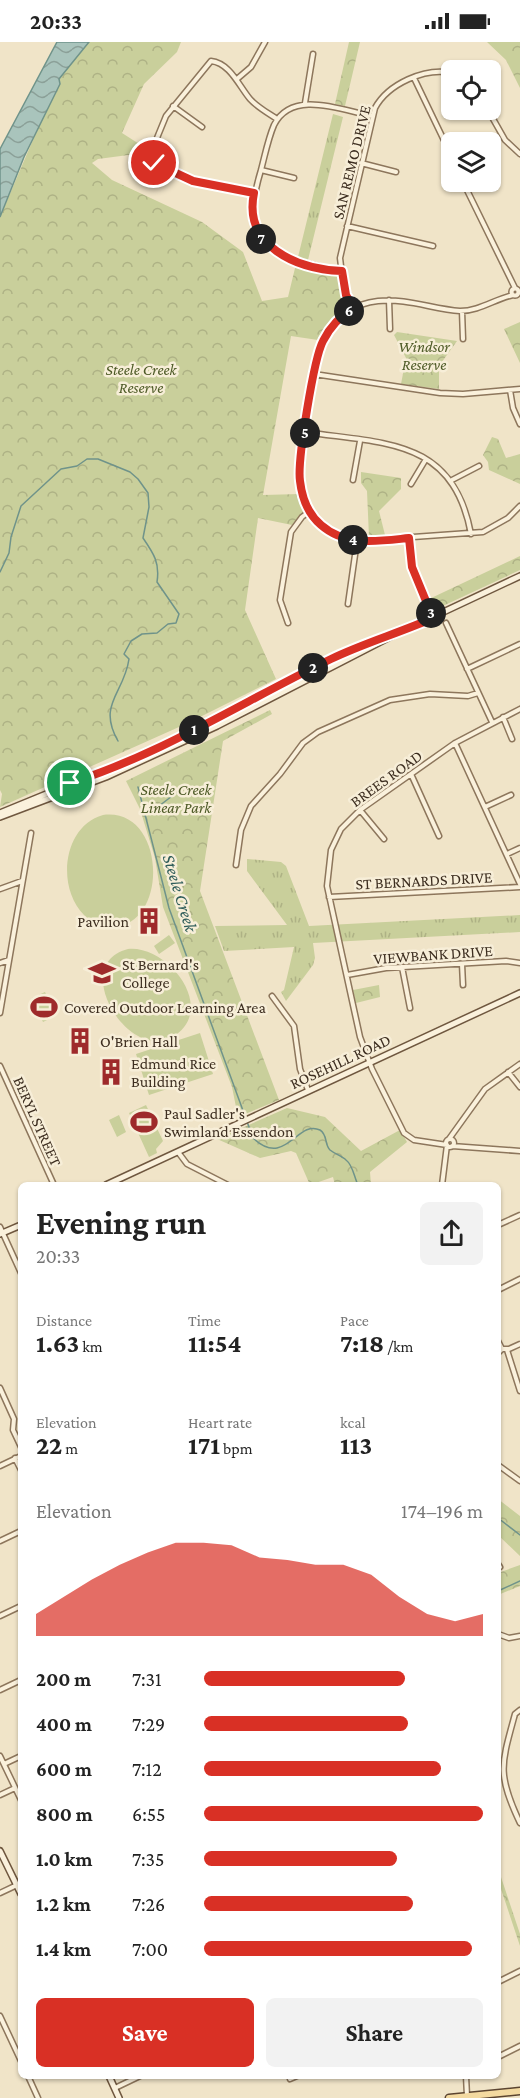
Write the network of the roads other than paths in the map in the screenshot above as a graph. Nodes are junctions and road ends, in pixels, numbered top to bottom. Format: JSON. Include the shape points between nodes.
{"nodes":[{"id":1,"x":264,"y":42,"type":"edge"},
{"id":2,"x":313,"y":54,"type":"dead end"},
{"id":3,"x":441,"y":72,"type":"edge"},
{"id":4,"x":414,"y":78,"type":"junction"},
{"id":5,"x":237,"y":80,"type":"junction"},
{"id":6,"x":305,"y":103,"type":"junction"},
{"id":7,"x":173,"y":106,"type":"junction"},
{"id":8,"x":372,"y":116,"type":"junction"},
{"id":9,"x":277,"y":119,"type":"junction"},
{"id":10,"x":494,"y":120,"type":"edge"},
{"id":11,"x":202,"y":127,"type":"dead end"},
{"id":12,"x":441,"y":134,"type":"edge"},
{"id":13,"x":520,"y":154,"type":"edge"},
{"id":14,"x":361,"y":163,"type":"junction"},
{"id":15,"x":261,"y":170,"type":"junction"},
{"id":16,"x":396,"y":172,"type":"dead end"},
{"id":17,"x":294,"y":178,"type":"dead end"},
{"id":18,"x":468,"y":192,"type":"edge"},
{"id":19,"x":254,"y":193,"type":"junction"},
{"id":20,"x":347,"y":226,"type":"junction"},
{"id":21,"x":433,"y":246,"type":"dead end"},
{"id":22,"x":342,"y":269,"type":"junction"},
{"id":23,"x":516,"y":291,"type":"edge"},
{"id":24,"x":389,"y":300,"type":"junction"},
{"id":25,"x":519,"y":301,"type":"edge"},
{"id":26,"x":354,"y":308,"type":"junction"},
{"id":27,"x":462,"y":311,"type":"junction"},
{"id":28,"x":390,"y":329,"type":"dead end"},
{"id":29,"x":463,"y":339,"type":"dead end"},
{"id":30,"x":314,"y":374,"type":"junction"},
{"id":31,"x":520,"y":389,"type":"edge"},
{"id":32,"x":510,"y":390,"type":"junction"},
{"id":33,"x":520,"y":424,"type":"edge"},
{"id":34,"x":305,"y":432,"type":"junction"},
{"id":35,"x":360,"y":441,"type":"junction"},
{"id":36,"x":426,"y":458,"type":"junction"},
{"id":37,"x":478,"y":466,"type":"dead end"},
{"id":38,"x":353,"y":480,"type":"dead end"},
{"id":39,"x":452,"y":480,"type":"junction"},
{"id":40,"x":411,"y":484,"type":"dead end"},
{"id":41,"x":520,"y":506,"type":"edge"},
{"id":42,"x":310,"y":511,"type":"junction"},
{"id":43,"x":471,"y":534,"type":"junction"},
{"id":44,"x":409,"y":538,"type":"junction"},
{"id":45,"x":357,"y":541,"type":"junction"},
{"id":46,"x":520,"y":576,"type":"edge"},
{"id":47,"x":348,"y":604,"type":"dead end"},
{"id":48,"x":433,"y":618,"type":"junction"},
{"id":49,"x":288,"y":623,"type":"dead end"},
{"id":50,"x":446,"y":623,"type":"dead end"},
{"id":51,"x":388,"y":638,"type":"junction"},
{"id":52,"x":520,"y":644,"type":"edge"},
{"id":53,"x":467,"y":669,"type":"junction"},
{"id":54,"x":478,"y":693,"type":"junction"},
{"id":55,"x":520,"y":709,"type":"edge"},
{"id":56,"x":503,"y":717,"type":"junction"},
{"id":57,"x":492,"y":722,"type":"junction"},
{"id":58,"x":512,"y":739,"type":"dead end"},
{"id":59,"x":455,"y":743,"type":"junction"},
{"id":60,"x":411,"y":774,"type":"junction"},
{"id":61,"x":511,"y":795,"type":"dead end"},
{"id":62,"x":485,"y":807,"type":"junction"},
{"id":63,"x":360,"y":810,"type":"junction"},
{"id":64,"x":0,"y":813,"type":"edge"},
{"id":65,"x":0,"y":817,"type":"edge"},
{"id":66,"x":30,"y":833,"type":"dead end"},
{"id":67,"x":439,"y":836,"type":"dead end"},
{"id":68,"x":384,"y":839,"type":"dead end"},
{"id":69,"x":520,"y":848,"type":"edge"},
{"id":70,"x":507,"y":854,"type":"junction"},
{"id":71,"x":236,"y":865,"type":"dead end"},
{"id":72,"x":22,"y":881,"type":"junction"},
{"id":73,"x":520,"y":885,"type":"edge"},
{"id":74,"x":0,"y":889,"type":"edge"},
{"id":75,"x":329,"y":897,"type":"junction"},
{"id":76,"x":9,"y":960,"type":"junction"},
{"id":77,"x":0,"y":963,"type":"edge"},
{"id":78,"x":520,"y":963,"type":"edge"},
{"id":79,"x":462,"y":964,"type":"junction"},
{"id":80,"x":402,"y":967,"type":"junction"},
{"id":81,"x":347,"y":975,"type":"junction"},
{"id":82,"x":463,"y":985,"type":"dead end"},
{"id":83,"x":520,"y":993,"type":"edge"},
{"id":84,"x":272,"y":996,"type":"dead end"},
{"id":85,"x":410,"y":1008,"type":"dead end"},
{"id":86,"x":0,"y":1013,"type":"edge"},
{"id":87,"x":371,"y":1062,"type":"junction"},
{"id":88,"x":520,"y":1064,"type":"edge"},
{"id":89,"x":0,"y":1066,"type":"edge"},
{"id":90,"x":508,"y":1072,"type":"junction"},
{"id":91,"x":520,"y":1087,"type":"edge"},
{"id":92,"x":308,"y":1090,"type":"junction"},
{"id":93,"x":450,"y":1143,"type":"junction"},
{"id":94,"x":178,"y":1151,"type":"junction"},
{"id":95,"x":520,"y":1151,"type":"edge"},
{"id":96,"x":53,"y":1182,"type":"edge"},
{"id":97,"x":112,"y":1182,"type":"edge"},
{"id":98,"x":222,"y":1182,"type":"edge"},
{"id":99,"x":442,"y":1182,"type":"edge"},
{"id":100,"x":520,"y":1215,"type":"edge"},
{"id":101,"x":501,"y":1224,"type":"edge"},
{"id":102,"x":18,"y":1226,"type":"edge"},
{"id":103,"x":1,"y":1232,"type":"edge"},
{"id":104,"x":18,"y":1267,"type":"edge"},
{"id":105,"x":520,"y":1280,"type":"edge"},
{"id":106,"x":501,"y":1289,"type":"edge"},
{"id":107,"x":501,"y":1344,"type":"edge"},
{"id":108,"x":520,"y":1344,"type":"edge"},
{"id":109,"x":505,"y":1349,"type":"junction"},
{"id":110,"x":501,"y":1351,"type":"edge"},
{"id":111,"x":0,"y":1388,"type":"edge"},
{"id":112,"x":520,"y":1390,"type":"edge"},
{"id":113,"x":18,"y":1439,"type":"edge"},
{"id":114,"x":18,"y":1457,"type":"edge"},
{"id":115,"x":15,"y":1458,"type":"junction"},
{"id":116,"x":18,"y":1464,"type":"edge"},
{"id":117,"x":0,"y":1466,"type":"edge"},
{"id":118,"x":501,"y":1467,"type":"edge"},
{"id":119,"x":520,"y":1481,"type":"edge"},
{"id":120,"x":18,"y":1532,"type":"edge"},
{"id":121,"x":0,"y":1541,"type":"edge"},
{"id":122,"x":18,"y":1607,"type":"edge"},
{"id":123,"x":0,"y":1616,"type":"edge"},
{"id":124,"x":501,"y":1635,"type":"edge"},
{"id":125,"x":520,"y":1636,"type":"edge"},
{"id":126,"x":18,"y":1681,"type":"edge"},
{"id":127,"x":0,"y":1690,"type":"edge"},
{"id":128,"x":520,"y":1710,"type":"edge"},
{"id":129,"x":0,"y":1756,"type":"edge"},
{"id":130,"x":18,"y":1757,"type":"edge"},
{"id":131,"x":4,"y":1764,"type":"junction"},
{"id":132,"x":15,"y":1788,"type":"junction"},
{"id":133,"x":18,"y":1794,"type":"edge"},
{"id":134,"x":0,"y":1795,"type":"edge"},
{"id":135,"x":520,"y":1823,"type":"edge"},
{"id":136,"x":0,"y":1851,"type":"edge"},
{"id":137,"x":17,"y":1885,"type":"joint"},
{"id":138,"x":0,"y":1893,"type":"edge"},
{"id":139,"x":520,"y":1971,"type":"edge"},
{"id":140,"x":501,"y":1980,"type":"edge"},
{"id":141,"x":0,"y":2016,"type":"edge"},
{"id":142,"x":520,"y":2046,"type":"edge"},
{"id":143,"x":18,"y":2055,"type":"edge"},
{"id":144,"x":501,"y":2055,"type":"edge"},
{"id":145,"x":29,"y":2079,"type":"edge"},
{"id":146,"x":110,"y":2079,"type":"edge"},
{"id":147,"x":134,"y":2079,"type":"edge"},
{"id":148,"x":466,"y":2079,"type":"edge"},
{"id":149,"x":115,"y":2088,"type":"junction"},
{"id":150,"x":520,"y":2091,"type":"edge"},
{"id":151,"x":508,"y":2095,"type":"edge"},
{"id":152,"x":467,"y":2096,"type":"junction"},
{"id":153,"x":38,"y":2098,"type":"edge"},
{"id":154,"x":119,"y":2098,"type":"edge"},
{"id":155,"x":449,"y":2098,"type":"edge"}],
"edges":[{"from":1,"to":5,"type":"street","via":[[251,67]]},
{"from":2,"to":6,"type":"street"},
{"from":3,"to":4,"type":"street","name":"SAN REMO DRIVE"},
{"from":4,"to":8,"type":"street","name":"SAN REMO DRIVE","via":[[387,91]]},
{"from":4,"to":12,"type":"street"},
{"from":5,"to":7,"type":"street","via":[[211,61]]},
{"from":5,"to":9,"type":"street","via":[[250,99]]},
{"from":6,"to":8,"type":"street"},
{"from":6,"to":9,"type":"street","via":[[292,106]]},
{"from":7,"to":11,"type":"street"},
{"from":7,"to":19,"type":"street","via":[[157,137],[151,161],[193,181]]},
{"from":8,"to":14,"type":"street","name":"SAN REMO DRIVE"},
{"from":9,"to":15,"type":"street"},
{"from":10,"to":13,"type":"street","via":[[505,140]]},
{"from":14,"to":16,"type":"street"},
{"from":14,"to":20,"type":"street","name":"SAN REMO DRIVE"},
{"from":15,"to":17,"type":"street"},
{"from":15,"to":19,"type":"street"},
{"from":18,"to":23,"type":"street"},
{"from":19,"to":22,"type":"street","via":[[252,218],[263,241],[281,256]]},
{"from":20,"to":21,"type":"street"},
{"from":20,"to":22,"type":"street","name":"SAN REMO DRIVE"},
{"from":22,"to":26,"type":"street","name":"SAN REMO DRIVE","via":[[346,295]]},
{"from":23,"to":25,"type":"street"},
{"from":23,"to":27,"type":"street","via":[[482,307]]},
{"from":24,"to":26,"type":"street"},
{"from":24,"to":27,"type":"street"},
{"from":24,"to":28,"type":"street"},
{"from":26,"to":30,"type":"street","via":[[329,330]]},
{"from":27,"to":29,"type":"street"},
{"from":30,"to":32,"type":"street","via":[[440,393]]},
{"from":30,"to":34,"type":"street"},
{"from":31,"to":32,"type":"street"},
{"from":32,"to":33,"type":"street"},
{"from":34,"to":35,"type":"street"},
{"from":34,"to":42,"type":"street","via":[[299,479]]},
{"from":35,"to":36,"type":"street","via":[[401,447]]},
{"from":35,"to":38,"type":"street"},
{"from":36,"to":39,"type":"street"},
{"from":36,"to":40,"type":"street"},
{"from":37,"to":39,"type":"street"},
{"from":39,"to":43,"type":"street","via":[[465,504]]},
{"from":41,"to":43,"type":"street","via":[[496,527]]},
{"from":42,"to":45,"type":"street","via":[[329,531]]},
{"from":42,"to":49,"type":"street","via":[[291,532],[280,600]]},
{"from":43,"to":44,"type":"street"},
{"from":44,"to":45,"type":"street"},
{"from":44,"to":48,"type":"street","via":[[412,567]]},
{"from":45,"to":47,"type":"street"},
{"from":46,"to":48,"type":"main road"},
{"from":48,"to":51,"type":"main road"},
{"from":50,"to":53,"type":"street"},
{"from":51,"to":64,"type":"main road","via":[[332,659],[135,758]]},
{"from":51,"to":65,"type":"main road","via":[[167,749]]},
{"from":52,"to":53,"type":"street"},
{"from":53,"to":54,"type":"street"},
{"from":54,"to":57,"type":"street"},
{"from":54,"to":71,"type":"street","via":[[390,700],[318,732],[303,743],[251,806],[241,830]]},
{"from":55,"to":56,"type":"street","name":"BREES ROAD"},
{"from":56,"to":57,"type":"street","name":"BREES ROAD"},
{"from":56,"to":58,"type":"street"},
{"from":57,"to":59,"type":"street","name":"BREES ROAD"},
{"from":59,"to":60,"type":"street","name":"BREES ROAD"},
{"from":59,"to":62,"type":"street"},
{"from":60,"to":63,"type":"street","name":"BREES ROAD"},
{"from":60,"to":67,"type":"street"},
{"from":61,"to":62,"type":"street"},
{"from":62,"to":70,"type":"street"},
{"from":63,"to":68,"type":"street"},
{"from":63,"to":75,"type":"street","name":"BREES ROAD","via":[[341,829],[331,850]]},
{"from":66,"to":72,"type":"street"},
{"from":69,"to":70,"type":"street"},
{"from":70,"to":73,"type":"street"},
{"from":72,"to":74,"type":"street"},
{"from":72,"to":76,"type":"street"},
{"from":73,"to":75,"type":"street","name":"ST BERNARDS DRIVE"},
{"from":75,"to":81,"type":"street","name":"BREES ROAD"},
{"from":76,"to":77,"type":"street"},
{"from":76,"to":86,"type":"street"},
{"from":78,"to":79,"type":"street","name":"VIEWBANK DRIVE"},
{"from":79,"to":80,"type":"street","name":"VIEWBANK DRIVE"},
{"from":79,"to":82,"type":"street"},
{"from":80,"to":81,"type":"street","name":"VIEWBANK DRIVE"},
{"from":80,"to":85,"type":"street"},
{"from":81,"to":87,"type":"street","name":"BREES ROAD","via":[[364,1049]]},
{"from":83,"to":87,"type":"main road","name":"ROSEHILL ROAD"},
{"from":84,"to":92,"type":"street","via":[[294,1026],[300,1069]]},
{"from":87,"to":92,"type":"main road","name":"ROSEHILL ROAD"},
{"from":87,"to":93,"type":"street","name":"BREES ROAD","via":[[404,1133],[414,1140]]},
{"from":88,"to":90,"type":"street"},
{"from":89,"to":96,"type":"street","name":"BERYL STREET"},
{"from":90,"to":91,"type":"street"},
{"from":90,"to":93,"type":"street","via":[[485,1089]]},
{"from":92,"to":94,"type":"main road","name":"ROSEHILL ROAD"},
{"from":93,"to":95,"type":"street","name":"BREES ROAD"},
{"from":93,"to":99,"type":"street"},
{"from":94,"to":97,"type":"main road","name":"ROSEHILL ROAD"},
{"from":94,"to":98,"type":"street","via":[[187,1164]]},
{"from":100,"to":101,"type":"street"},
{"from":102,"to":103,"type":"main road"},
{"from":103,"to":104,"type":"street"},
{"from":105,"to":106,"type":"street"},
{"from":107,"to":109,"type":"street"},
{"from":108,"to":109,"type":"street"},
{"from":109,"to":110,"type":"street"},
{"from":109,"to":112,"type":"street"},
{"from":111,"to":113,"type":"street"},
{"from":114,"to":115,"type":"street"},
{"from":115,"to":116,"type":"street"},
{"from":115,"to":117,"type":"street"},
{"from":118,"to":119,"type":"street"},
{"from":120,"to":121,"type":"street"},
{"from":122,"to":123,"type":"street"},
{"from":124,"to":125,"type":"street"},
{"from":126,"to":127,"type":"street"},
{"from":128,"to":135,"type":"street","via":[[515,1714],[503,1759],[506,1792]]},
{"from":129,"to":131,"type":"street"},
{"from":130,"to":131,"type":"street"},
{"from":131,"to":132,"type":"street"},
{"from":132,"to":133,"type":"street"},
{"from":132,"to":134,"type":"street"},
{"from":136,"to":137,"type":"main road"},
{"from":137,"to":138,"type":"street"},
{"from":139,"to":140,"type":"street"},
{"from":141,"to":143,"type":"street"},
{"from":142,"to":144,"type":"street"},
{"from":145,"to":153,"type":"street"},
{"from":146,"to":149,"type":"main road"},
{"from":147,"to":149,"type":"street"},
{"from":148,"to":152,"type":"street"},
{"from":149,"to":154,"type":"main road"},
{"from":150,"to":151,"type":"main road"},
{"from":151,"to":152,"type":"main road"},
{"from":152,"to":155,"type":"main road"}]}
